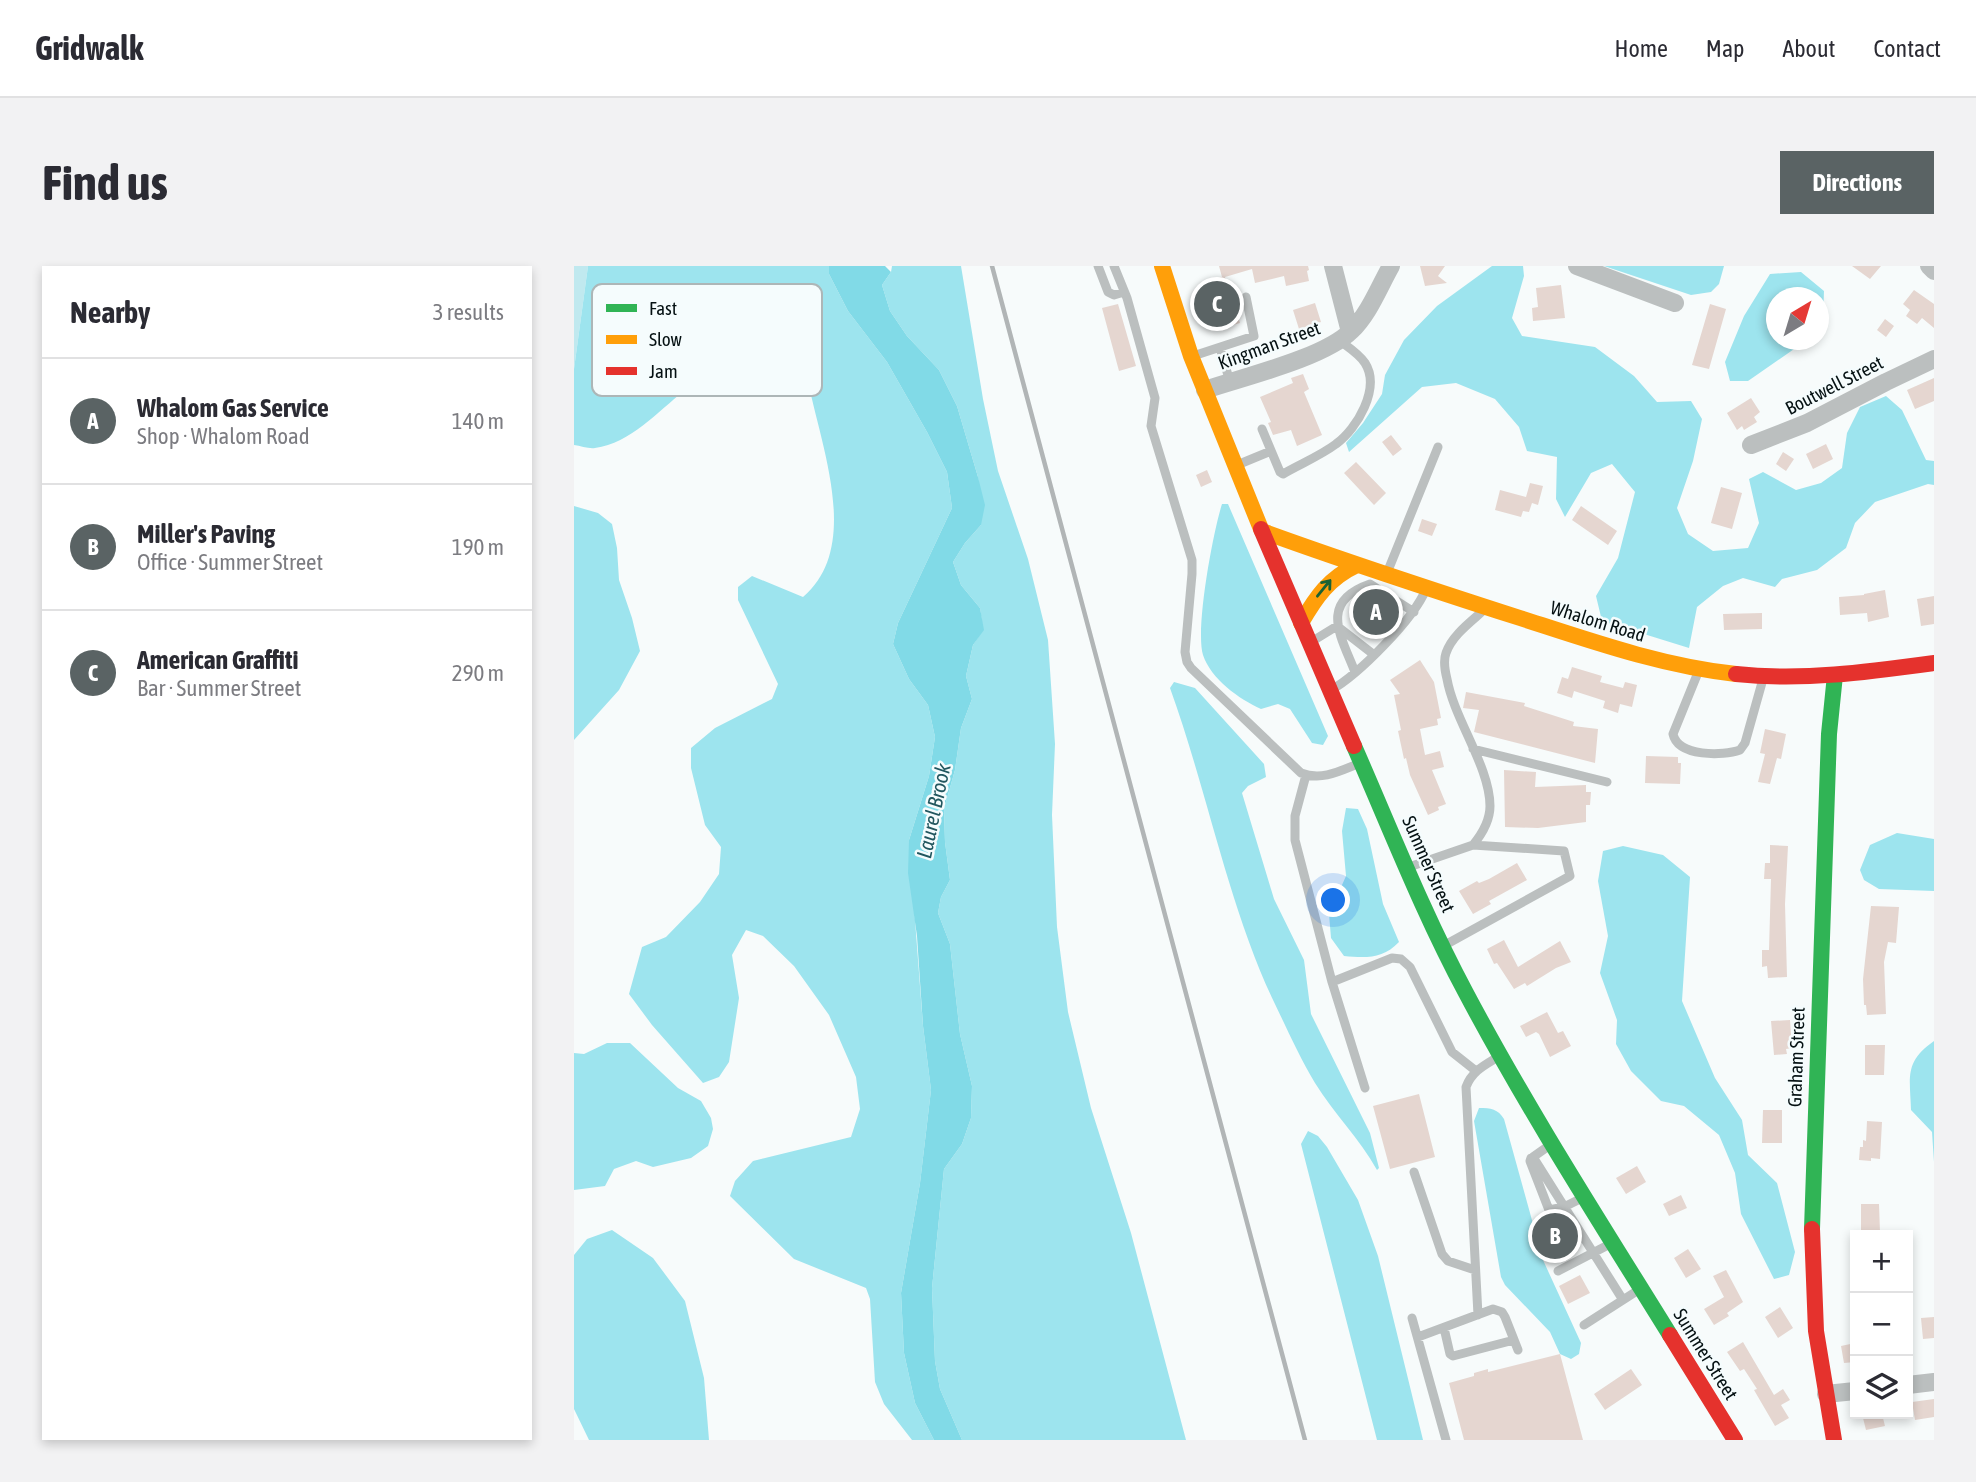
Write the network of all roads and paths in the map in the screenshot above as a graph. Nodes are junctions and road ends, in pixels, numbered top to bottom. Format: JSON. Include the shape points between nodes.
{"nodes":[{"id":1,"x":1098,"y":266,"type":"edge"},
{"id":2,"x":1114,"y":266,"type":"edge"},
{"id":3,"x":1162,"y":266,"type":"edge"},
{"id":4,"x":1333,"y":266,"type":"edge"},
{"id":5,"x":1391,"y":266,"type":"edge"},
{"id":6,"x":1577,"y":266,"type":"edge"},
{"id":7,"x":1929,"y":266,"type":"edge"},
{"id":8,"x":1934,"y":271,"type":"edge"},
{"id":9,"x":1124,"y":292,"type":"junction"},
{"id":10,"x":1246,"y":297,"type":"dead end"},
{"id":11,"x":1675,"y":303,"type":"dead end"},
{"id":12,"x":1345,"y":337,"type":"junction"},
{"id":13,"x":1220,"y":348,"type":"junction"},
{"id":14,"x":1191,"y":356,"type":"junction"},
{"id":15,"x":1934,"y":359,"type":"edge"},
{"id":16,"x":1230,"y":382,"type":"junction"},
{"id":17,"x":1205,"y":390,"type":"junction"},
{"id":18,"x":1262,"y":429,"type":"dead end"},
{"id":19,"x":1751,"y":445,"type":"dead end"},
{"id":20,"x":1438,"y":447,"type":"dead end"},
{"id":21,"x":1271,"y":451,"type":"junction"},
{"id":22,"x":1236,"y":466,"type":"junction"},
{"id":23,"x":1262,"y":531,"type":"junction"},
{"id":24,"x":1371,"y":574,"type":"junction"},
{"id":25,"x":1426,"y":588,"type":"junction"},
{"id":26,"x":1486,"y":607,"type":"junction"},
{"id":27,"x":1413,"y":612,"type":"junction"},
{"id":28,"x":1301,"y":623,"type":"junction"},
{"id":29,"x":1337,"y":626,"type":"junction"},
{"id":30,"x":1310,"y":642,"type":"junction"},
{"id":31,"x":1373,"y":654,"type":"junction"},
{"id":32,"x":1934,"y":663,"type":"edge"},
{"id":33,"x":1699,"y":668,"type":"junction"},
{"id":34,"x":1355,"y":672,"type":"junction"},
{"id":35,"x":1835,"y":675,"type":"junction"},
{"id":36,"x":1763,"y":677,"type":"junction"},
{"id":37,"x":1330,"y":690,"type":"junction"},
{"id":38,"x":1473,"y":749,"type":"junction"},
{"id":39,"x":1361,"y":762,"type":"junction"},
{"id":40,"x":1306,"y":775,"type":"junction"},
{"id":41,"x":1607,"y":782,"type":"dead end"},
{"id":42,"x":1473,"y":845,"type":"junction"},
{"id":43,"x":1407,"y":867,"type":"junction"},
{"id":44,"x":1443,"y":946,"type":"junction"},
{"id":45,"x":1332,"y":982,"type":"junction"},
{"id":46,"x":1500,"y":1056,"type":"junction"},
{"id":47,"x":1476,"y":1071,"type":"junction"},
{"id":48,"x":1365,"y":1088,"type":"dead end"},
{"id":49,"x":1552,"y":1144,"type":"junction"},
{"id":50,"x":1533,"y":1157,"type":"junction"},
{"id":51,"x":1414,"y":1172,"type":"dead end"},
{"id":52,"x":1584,"y":1198,"type":"junction"},
{"id":53,"x":1564,"y":1207,"type":"junction"},
{"id":54,"x":1612,"y":1243,"type":"junction"},
{"id":55,"x":1593,"y":1254,"type":"junction"},
{"id":56,"x":1475,"y":1270,"type":"junction"},
{"id":57,"x":1558,"y":1271,"type":"dead end"},
{"id":58,"x":1640,"y":1289,"type":"junction"},
{"id":59,"x":1623,"y":1300,"type":"junction"},
{"id":60,"x":1478,"y":1315,"type":"junction"},
{"id":61,"x":1412,"y":1318,"type":"dead end"},
{"id":62,"x":1584,"y":1325,"type":"dead end"},
{"id":63,"x":1444,"y":1328,"type":"junction"},
{"id":64,"x":1418,"y":1338,"type":"junction"},
{"id":65,"x":1514,"y":1340,"type":"junction"},
{"id":66,"x":1518,"y":1350,"type":"dead end"},
{"id":67,"x":1934,"y":1382,"type":"edge"},
{"id":68,"x":1913,"y":1384,"type":"edge"},
{"id":69,"x":1850,"y":1392,"type":"edge"},
{"id":70,"x":1826,"y":1394,"type":"junction"},
{"id":71,"x":1446,"y":1440,"type":"edge"},
{"id":72,"x":1735,"y":1440,"type":"edge"},
{"id":73,"x":1834,"y":1440,"type":"edge"}],
"edges":[{"from":1,"to":9,"type":"lane","via":[[1108,292]]},
{"from":2,"to":9,"type":"lane"},
{"from":3,"to":14,"type":"main road","name":"Summer Street"},
{"from":4,"to":12,"type":"street"},
{"from":5,"to":12,"type":"street","name":"Kingman Street"},
{"from":6,"to":11,"type":"street"},
{"from":7,"to":8,"type":"street"},
{"from":9,"to":40,"type":"lane","via":[[1155,398],[1151,426],[1192,560],[1187,662]]},
{"from":10,"to":13,"type":"lane","via":[[1254,336]]},
{"from":12,"to":16,"type":"street","name":"Kingman Street"},
{"from":12,"to":21,"type":"lane","via":[[1369,375],[1369,393],[1354,424],[1333,447],[1283,474]]},
{"from":13,"to":14,"type":"lane"},
{"from":13,"to":16,"type":"lane"},
{"from":14,"to":17,"type":"main road","name":"Summer Street"},
{"from":15,"to":19,"type":"street","name":"Boutwell Street","via":[[1807,423]]},
{"from":16,"to":17,"type":"street","name":"Kingman Street"},
{"from":17,"to":22,"type":"main road","name":"Summer Street"},
{"from":18,"to":21,"type":"lane"},
{"from":20,"to":24,"type":"lane"},
{"from":21,"to":22,"type":"lane"},
{"from":22,"to":23,"type":"main road","name":"Summer Street"},
{"from":23,"to":24,"type":"main road","name":"Whalom Road"},
{"from":23,"to":28,"type":"main road","name":"Summer Street"},
{"from":24,"to":25,"type":"main road","name":"Whalom Road"},
{"from":24,"to":27,"type":"lane"},
{"from":28,"to":24,"type":"main road","one_way":true,"via":[[1322,588],[1338,573]]},
{"from":24,"to":29,"type":"lane","via":[[1344,601]]},
{"from":25,"to":26,"type":"main road","name":"Whalom Road"},
{"from":25,"to":27,"type":"lane"},
{"from":26,"to":33,"type":"main road","name":"Whalom Road","via":[[1629,654]]},
{"from":26,"to":38,"type":"lane","via":[[1453,641],[1444,661],[1451,698]]},
{"from":27,"to":31,"type":"lane"},
{"from":28,"to":30,"type":"main road","name":"Summer Street"},
{"from":29,"to":30,"type":"lane"},
{"from":29,"to":31,"type":"lane"},
{"from":29,"to":34,"type":"lane"},
{"from":30,"to":37,"type":"main road","name":"Summer Street"},
{"from":31,"to":34,"type":"lane"},
{"from":32,"to":35,"type":"main road","name":"Whalom Road"},
{"from":33,"to":36,"type":"main road","name":"Whalom Road"},
{"from":33,"to":36,"type":"lane","via":[[1673,734],[1678,744],[1718,754],[1740,750],[1745,743]]},
{"from":34,"to":37,"type":"lane"},
{"from":35,"to":36,"type":"main road","name":"Whalom Road"},
{"from":35,"to":70,"type":"main road","name":"Graham Street","via":[[1829,734],[1812,1241],[1816,1331]]},
{"from":37,"to":39,"type":"main road","name":"Summer Street"},
{"from":38,"to":41,"type":"lane"},
{"from":38,"to":42,"type":"lane","via":[[1489,790],[1490,806],[1487,822]]},
{"from":39,"to":40,"type":"lane","via":[[1329,775]]},
{"from":39,"to":43,"type":"main road","name":"Summer Street"},
{"from":40,"to":45,"type":"lane","via":[[1295,816],[1295,840]]},
{"from":42,"to":43,"type":"lane"},
{"from":42,"to":44,"type":"lane","via":[[1564,851],[1570,876]]},
{"from":43,"to":44,"type":"main road","name":"Summer Street"},
{"from":44,"to":46,"type":"main road","name":"Summer Street"},
{"from":45,"to":47,"type":"lane","via":[[1392,958],[1405,961],[1452,1052]]},
{"from":45,"to":48,"type":"lane"},
{"from":46,"to":47,"type":"lane"},
{"from":46,"to":49,"type":"main road","name":"Summer Street"},
{"from":47,"to":56,"type":"lane","via":[[1466,1087]]},
{"from":49,"to":50,"type":"lane"},
{"from":49,"to":52,"type":"main road","name":"Summer Street"},
{"from":50,"to":53,"type":"lane"},
{"from":50,"to":53,"type":"lane","via":[[1530,1161],[1547,1208]]},
{"from":51,"to":56,"type":"lane","via":[[1442,1254],[1448,1261]]},
{"from":52,"to":53,"type":"lane"},
{"from":52,"to":54,"type":"main road","name":"Summer Street"},
{"from":53,"to":55,"type":"lane"},
{"from":54,"to":55,"type":"lane"},
{"from":54,"to":58,"type":"main road","name":"Summer Street"},
{"from":55,"to":57,"type":"lane"},
{"from":55,"to":59,"type":"lane"},
{"from":56,"to":60,"type":"lane"},
{"from":58,"to":59,"type":"lane"},
{"from":58,"to":72,"type":"main road","name":"Summer Street"},
{"from":59,"to":62,"type":"lane"},
{"from":60,"to":63,"type":"lane"},
{"from":60,"to":65,"type":"lane","via":[[1493,1309],[1502,1312]]},
{"from":61,"to":64,"type":"lane"},
{"from":63,"to":64,"type":"lane"},
{"from":63,"to":65,"type":"lane","via":[[1453,1356]]},
{"from":64,"to":71,"type":"lane"},
{"from":65,"to":66,"type":"lane"},
{"from":67,"to":68,"type":"street"},
{"from":69,"to":70,"type":"street"},
{"from":70,"to":73,"type":"main road","name":"Graham Street"}]}
